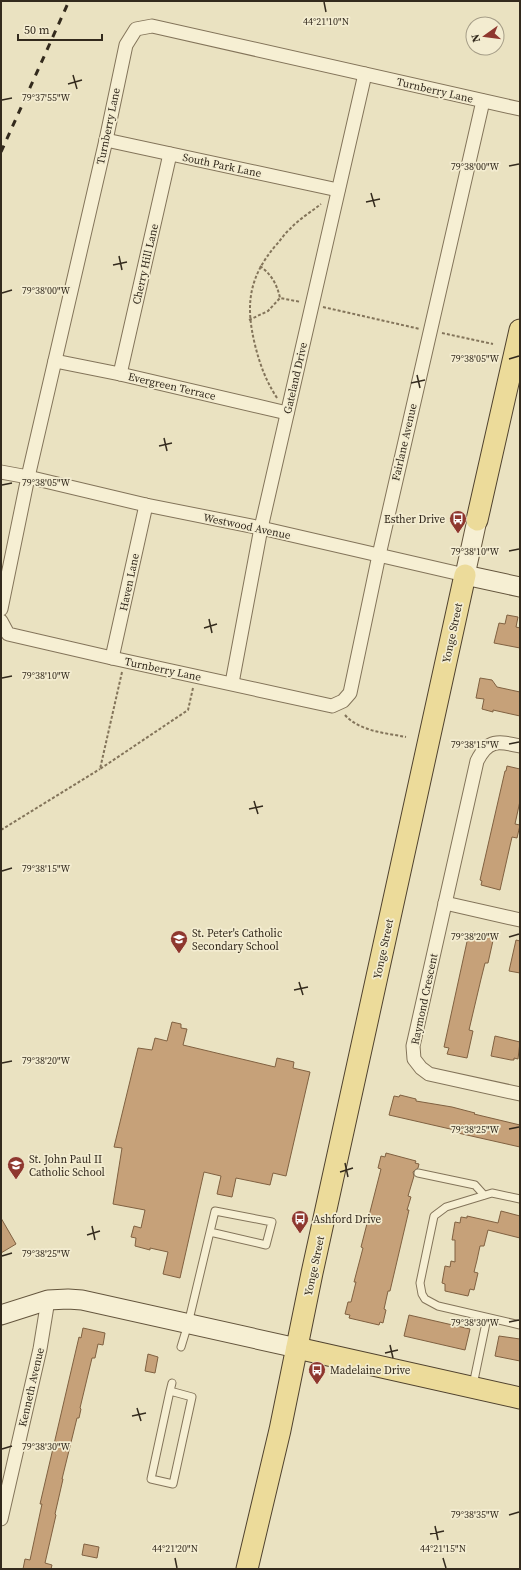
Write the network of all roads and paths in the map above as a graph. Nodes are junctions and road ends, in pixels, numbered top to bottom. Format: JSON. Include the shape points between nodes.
{"nodes":[{"id":1,"x":365,"y":74,"type":"junction"},
{"id":2,"x":483,"y":101,"type":"junction"},
{"id":3,"x":520,"y":109,"type":"edge"},
{"id":4,"x":106,"y":140,"type":"junction"},
{"id":5,"x":170,"y":154,"type":"junction"},
{"id":6,"x":338,"y":190,"type":"junction"},
{"id":7,"x":321,"y":204,"type":"dead end"},
{"id":8,"x":260,"y":266,"type":"junction"},
{"id":9,"x":280,"y":298,"type":"junction"},
{"id":10,"x":312,"y":305,"type":"junction"},
{"id":11,"x":249,"y":320,"type":"junction"},
{"id":12,"x":520,"y":330,"type":"edge"},
{"id":13,"x":430,"y":331,"type":"junction"},
{"id":14,"x":493,"y":344,"type":"dead end"},
{"id":15,"x":56,"y":361,"type":"junction"},
{"id":16,"x":120,"y":374,"type":"junction"},
{"id":17,"x":278,"y":399,"type":"dead end"},
{"id":18,"x":288,"y":413,"type":"junction"},
{"id":19,"x":1,"y":472,"type":"edge"},
{"id":20,"x":28,"y":477,"type":"junction"},
{"id":21,"x":146,"y":505,"type":"junction"},
{"id":22,"x":477,"y":520,"type":"joint"},
{"id":23,"x":261,"y":528,"type":"junction"},
{"id":24,"x":379,"y":555,"type":"junction"},
{"id":25,"x":465,"y":575,"type":"junction"},
{"id":26,"x":520,"y":587,"type":"edge"},
{"id":27,"x":1,"y":609,"type":"edge"},
{"id":28,"x":1,"y":621,"type":"edge"},
{"id":29,"x":112,"y":658,"type":"junction"},
{"id":30,"x":122,"y":676,"type":"dead end"},
{"id":31,"x":232,"y":683,"type":"junction"},
{"id":32,"x":192,"y":692,"type":"dead end"},
{"id":33,"x":332,"y":706,"type":"joint"},
{"id":34,"x":344,"y":716,"type":"dead end"},
{"id":35,"x":406,"y":737,"type":"dead end"},
{"id":36,"x":520,"y":746,"type":"edge"},
{"id":37,"x":100,"y":769,"type":"junction"},
{"id":38,"x":1,"y":830,"type":"edge"},
{"id":39,"x":445,"y":903,"type":"junction"},
{"id":40,"x":520,"y":920,"type":"edge"},
{"id":41,"x":520,"y":1094,"type":"edge"},
{"id":42,"x":418,"y":1173,"type":"dead end"},
{"id":43,"x":484,"y":1194,"type":"junction"},
{"id":44,"x":520,"y":1199,"type":"edge"},
{"id":45,"x":210,"y":1232,"type":"junction"},
{"id":46,"x":48,"y":1300,"type":"junction"},
{"id":47,"x":1,"y":1315,"type":"edge"},
{"id":48,"x":487,"y":1318,"type":"junction"},
{"id":49,"x":188,"y":1324,"type":"junction"},
{"id":50,"x":520,"y":1325,"type":"edge"},
{"id":51,"x":181,"y":1347,"type":"dead end"},
{"id":52,"x":296,"y":1348,"type":"junction"},
{"id":53,"x":172,"y":1383,"type":"dead end"},
{"id":54,"x":472,"y":1387,"type":"junction"},
{"id":55,"x":170,"y":1391,"type":"junction"},
{"id":56,"x":520,"y":1398,"type":"edge"},
{"id":57,"x":1,"y":1519,"type":"edge"},
{"id":58,"x":247,"y":1569,"type":"edge"}],
"edges":[{"from":1,"to":2,"type":"street","name":"Turnberry Lane"},
{"from":1,"to":4,"type":"street","name":"Turnberry Lane","via":[[152,26],[136,28],[126,45]]},
{"from":1,"to":6,"type":"street","name":"Gateland Drive"},
{"from":2,"to":3,"type":"street","name":"Turnberry Lane"},
{"from":2,"to":13,"type":"street","name":"Fairlane Avenue"},
{"from":4,"to":5,"type":"street","name":"South Park Lane"},
{"from":4,"to":15,"type":"street","name":"Turnberry Lane"},
{"from":5,"to":6,"type":"street","name":"South Park Lane"},
{"from":5,"to":16,"type":"street","name":"Cherry Hill Lane"},
{"from":6,"to":10,"type":"street","name":"Gateland Drive"},
{"from":7,"to":8,"type":"path","via":[[290,229]]},
{"from":8,"to":9,"type":"path","via":[[273,279]]},
{"from":8,"to":11,"type":"path","via":[[250,298]]},
{"from":9,"to":10,"type":"path"},
{"from":9,"to":11,"type":"path","via":[[268,311]]},
{"from":10,"to":13,"type":"path"},
{"from":10,"to":18,"type":"street","name":"Gateland Drive"},
{"from":11,"to":17,"type":"path","via":[[261,370]]},
{"from":12,"to":22,"type":"main road","name":"Yonge Street"},
{"from":13,"to":14,"type":"path"},
{"from":13,"to":24,"type":"street","name":"Fairlane Avenue"},
{"from":15,"to":16,"type":"street","name":"Evergreen Terrace"},
{"from":15,"to":20,"type":"street","name":"Turnberry Lane"},
{"from":16,"to":18,"type":"street","name":"Evergreen Terrace"},
{"from":18,"to":23,"type":"street","name":"Gateland Drive"},
{"from":19,"to":20,"type":"street","name":"Westwood Avenue"},
{"from":20,"to":21,"type":"street","name":"Westwood Avenue"},
{"from":20,"to":27,"type":"street","name":"Turnberry Lane"},
{"from":21,"to":23,"type":"street","name":"Westwood Avenue"},
{"from":21,"to":29,"type":"street","name":"Haven Lane"},
{"from":22,"to":25,"type":"main road","name":"Yonge Street"},
{"from":23,"to":24,"type":"street","name":"Westwood Avenue"},
{"from":23,"to":31,"type":"street","name":"Gateland Drive"},
{"from":24,"to":25,"type":"street","name":"Westwood Avenue"},
{"from":24,"to":33,"type":"street","name":"Fairlane Avenue","via":[[350,693],[343,701]]},
{"from":25,"to":26,"type":"main road"},
{"from":25,"to":52,"type":"main road","name":"Yonge Street"},
{"from":28,"to":29,"type":"street","name":"Turnberry Lane","via":[[8,634]]},
{"from":29,"to":31,"type":"street","name":"Turnberry Lane"},
{"from":30,"to":37,"type":"path"},
{"from":31,"to":33,"type":"street","name":"Turnberry Lane"},
{"from":32,"to":37,"type":"path","via":[[188,710]]},
{"from":34,"to":35,"type":"path","via":[[359,727]]},
{"from":36,"to":39,"type":"street","name":"Raymond Crescent","via":[[496,742],[487,746],[477,761]]},
{"from":37,"to":38,"type":"path"},
{"from":39,"to":40,"type":"street"},
{"from":39,"to":41,"type":"street","name":"Raymond Crescent","via":[[413,1046],[414,1059],[429,1074]]},
{"from":42,"to":43,"type":"lane","via":[[475,1184]]},
{"from":43,"to":44,"type":"lane","via":[[492,1192]]},
{"from":43,"to":48,"type":"lane","via":[[446,1207],[434,1216],[420,1283],[422,1294],[430,1303]]},
{"from":45,"to":45,"type":"lane","via":[[215,1211],[272,1222],[266,1245]]},
{"from":45,"to":49,"type":"lane"},
{"from":46,"to":47,"type":"main road"},
{"from":46,"to":49,"type":"main road","via":[[82,1300]]},
{"from":46,"to":57,"type":"street","name":"Kenneth Avenue","via":[[40,1349]]},
{"from":48,"to":50,"type":"lane"},
{"from":48,"to":54,"type":"lane"},
{"from":49,"to":51,"type":"lane"},
{"from":49,"to":52,"type":"main road"},
{"from":52,"to":54,"type":"main road"},
{"from":52,"to":58,"type":"main road","name":"Yonge Street","via":[[280,1430]]},
{"from":53,"to":55,"type":"lane"},
{"from":54,"to":56,"type":"main road"},
{"from":55,"to":55,"type":"lane","via":[[151,1479],[173,1484],[192,1396]]}]}
